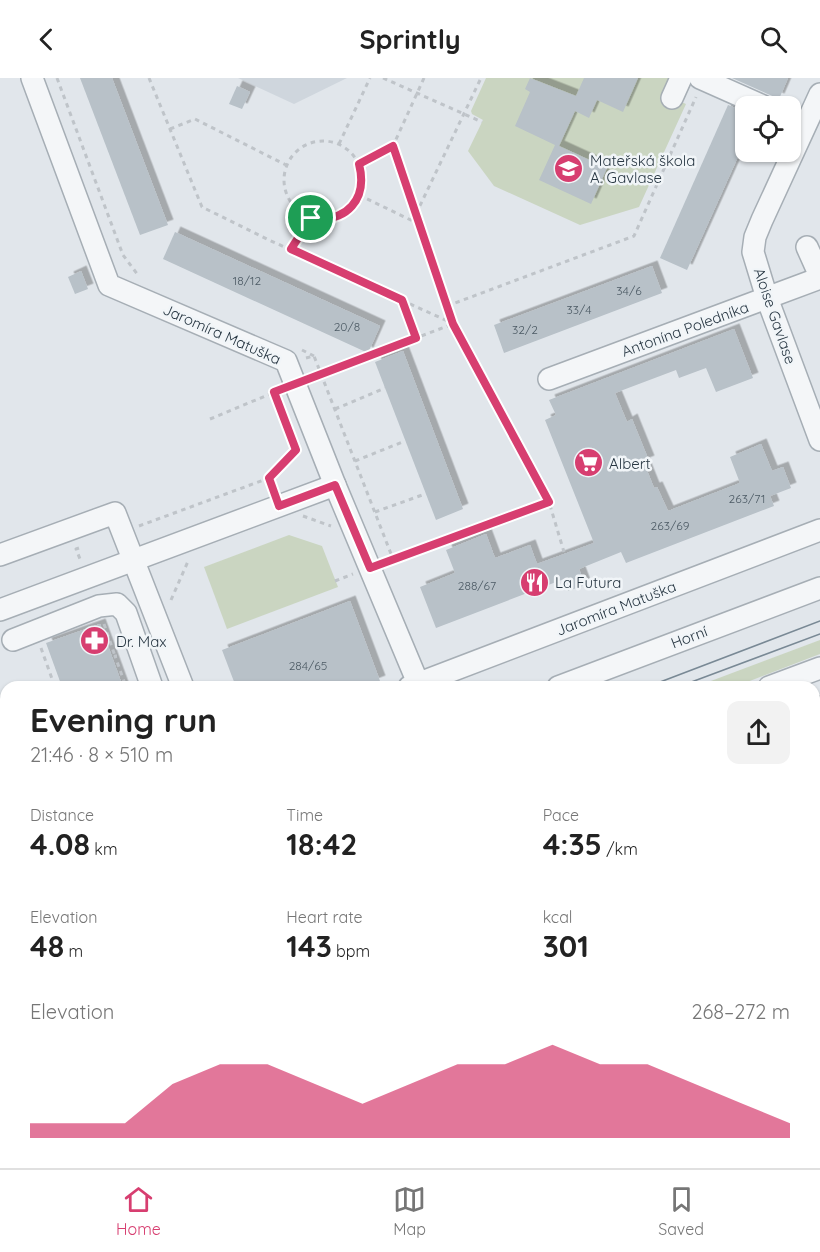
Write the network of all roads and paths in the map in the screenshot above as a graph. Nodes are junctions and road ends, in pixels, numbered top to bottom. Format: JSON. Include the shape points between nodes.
{"nodes":[{"id":1,"x":32,"y":78,"type":"edge"},
{"id":2,"x":57,"y":78,"type":"edge"},
{"id":3,"x":149,"y":78,"type":"edge"},
{"id":4,"x":370,"y":78,"type":"edge"},
{"id":5,"x":383,"y":78,"type":"edge"},
{"id":6,"x":424,"y":78,"type":"edge"},
{"id":7,"x":481,"y":78,"type":"edge"},
{"id":8,"x":681,"y":78,"type":"edge"},
{"id":9,"x":702,"y":79,"type":"edge"},
{"id":10,"x":417,"y":93,"type":"junction"},
{"id":11,"x":820,"y":94,"type":"edge"},
{"id":12,"x":740,"y":96,"type":"edge"},
{"id":13,"x":672,"y":98,"type":"dead end"},
{"id":14,"x":465,"y":114,"type":"junction"},
{"id":15,"x":801,"y":118,"type":"edge"},
{"id":16,"x":482,"y":122,"type":"dead end"},
{"id":17,"x":170,"y":129,"type":"junction"},
{"id":18,"x":339,"y":144,"type":"junction"},
{"id":19,"x":393,"y":146,"type":"junction"},
{"id":20,"x":783,"y":162,"type":"edge"},
{"id":21,"x":359,"y":164,"type":"junction"},
{"id":22,"x":286,"y":165,"type":"junction"},
{"id":23,"x":359,"y":195,"type":"junction"},
{"id":24,"x":416,"y":214,"type":"junction"},
{"id":25,"x":311,"y":218,"type":"junction"},
{"id":26,"x":419,"y":224,"type":"junction"},
{"id":27,"x":807,"y":247,"type":"dead end"},
{"id":28,"x":291,"y":249,"type":"junction"},
{"id":29,"x":820,"y":277,"type":"edge"},
{"id":30,"x":147,"y":280,"type":"dead end"},
{"id":31,"x":767,"y":298,"type":"junction"},
{"id":32,"x":402,"y":300,"type":"junction"},
{"id":33,"x":447,"y":306,"type":"junction"},
{"id":34,"x":453,"y":324,"type":"junction"},
{"id":35,"x":416,"y":338,"type":"junction"},
{"id":36,"x":290,"y":354,"type":"junction"},
{"id":37,"x":314,"y":356,"type":"junction"},
{"id":38,"x":321,"y":373,"type":"junction"},
{"id":39,"x":549,"y":379,"type":"dead end"},
{"id":40,"x":295,"y":384,"type":"junction"},
{"id":41,"x":386,"y":388,"type":"dead end"},
{"id":42,"x":274,"y":392,"type":"junction"},
{"id":43,"x":335,"y":409,"type":"junction"},
{"id":44,"x":210,"y":419,"type":"dead end"},
{"id":45,"x":820,"y":440,"type":"edge"},
{"id":46,"x":405,"y":441,"type":"dead end"},
{"id":47,"x":355,"y":461,"type":"junction"},
{"id":48,"x":335,"y":485,"type":"junction"},
{"id":49,"x":425,"y":494,"type":"dead end"},
{"id":50,"x":549,"y":502,"type":"junction"},
{"id":51,"x":279,"y":506,"type":"junction"},
{"id":52,"x":375,"y":512,"type":"junction"},
{"id":53,"x":302,"y":516,"type":"dead end"},
{"id":54,"x":340,"y":530,"type":"dead end"},
{"id":55,"x":820,"y":530,"type":"edge"},
{"id":56,"x":193,"y":550,"type":"dead end"},
{"id":57,"x":564,"y":552,"type":"dead end"},
{"id":58,"x":0,"y":555,"type":"edge"},
{"id":59,"x":393,"y":559,"type":"junction"},
{"id":60,"x":133,"y":561,"type":"junction"},
{"id":61,"x":363,"y":570,"type":"junction"},
{"id":62,"x":335,"y":581,"type":"dead end"},
{"id":63,"x":820,"y":588,"type":"edge"},
{"id":64,"x":174,"y":609,"type":"dead end"},
{"id":65,"x":0,"y":610,"type":"edge"},
{"id":66,"x":103,"y":620,"type":"dead end"},
{"id":67,"x":13,"y":640,"type":"dead end"},
{"id":68,"x":116,"y":656,"type":"dead end"},
{"id":69,"x":820,"y":668,"type":"edge"},
{"id":70,"x":179,"y":678,"type":"edge"},
{"id":71,"x":149,"y":681,"type":"edge"},
{"id":72,"x":162,"y":681,"type":"edge"},
{"id":73,"x":411,"y":681,"type":"edge"},
{"id":74,"x":424,"y":681,"type":"edge"},
{"id":75,"x":574,"y":681,"type":"edge"},
{"id":76,"x":785,"y":681,"type":"edge"}],
"edges":[{"from":1,"to":36,"type":"street","name":"Jaromíra Matuška","via":[[109,285]]},
{"from":2,"to":30,"type":"path","via":[[123,255],[136,275]]},
{"from":3,"to":17,"type":"path"},
{"from":4,"to":18,"type":"path"},
{"from":5,"to":10,"type":"path"},
{"from":6,"to":10,"type":"path"},
{"from":7,"to":14,"type":"path"},
{"from":8,"to":13,"type":"street"},
{"from":9,"to":12,"type":"street"},
{"from":9,"to":33,"type":"path","via":[[634,236]]},
{"from":10,"to":14,"type":"path"},
{"from":10,"to":19,"type":"path"},
{"from":11,"to":15,"type":"street","name":"Aloise Gavlase"},
{"from":14,"to":16,"type":"path"},
{"from":14,"to":24,"type":"path"},
{"from":17,"to":22,"type":"path","via":[[195,119]]},
{"from":17,"to":28,"type":"path","via":[[202,207]]},
{"from":18,"to":21,"type":"path"},
{"from":18,"to":22,"type":"path","via":[[308,144],[293,154]]},
{"from":19,"to":21,"type":"path"},
{"from":19,"to":24,"type":"path"},
{"from":20,"to":31,"type":"street","name":"Aloise Gavlase","via":[[753,252]]},
{"from":21,"to":23,"type":"path"},
{"from":22,"to":25,"type":"path","via":[[283,178],[290,202]]},
{"from":23,"to":25,"type":"path","via":[[353,205],[334,218]]},
{"from":23,"to":26,"type":"path"},
{"from":24,"to":26,"type":"path"},
{"from":25,"to":28,"type":"path"},
{"from":26,"to":33,"type":"path"},
{"from":27,"to":29,"type":"street"},
{"from":28,"to":32,"type":"path"},
{"from":29,"to":31,"type":"street","name":"Antonína Poledníka"},
{"from":31,"to":39,"type":"street","name":"Antonína Poledníka"},
{"from":31,"to":45,"type":"street","name":"Aloise Gavlase"},
{"from":32,"to":34,"type":"path"},
{"from":32,"to":35,"type":"path"},
{"from":33,"to":34,"type":"path"},
{"from":34,"to":35,"type":"path"},
{"from":34,"to":50,"type":"path"},
{"from":35,"to":38,"type":"path"},
{"from":36,"to":37,"type":"path"},
{"from":36,"to":37,"type":"path"},
{"from":36,"to":40,"type":"street","name":"Jaromíra Matuška"},
{"from":37,"to":38,"type":"path"},
{"from":38,"to":40,"type":"path"},
{"from":38,"to":43,"type":"path"},
{"from":40,"to":42,"type":"path"},
{"from":40,"to":48,"type":"street","name":"Jaromíra Matuška"},
{"from":41,"to":43,"type":"path"},
{"from":42,"to":44,"type":"path"},
{"from":42,"to":51,"type":"path","via":[[296,450],[269,478]]},
{"from":43,"to":47,"type":"path"},
{"from":46,"to":47,"type":"path"},
{"from":47,"to":52,"type":"path"},
{"from":48,"to":51,"type":"street"},
{"from":48,"to":61,"type":"street","name":"Jaromíra Matuška"},
{"from":49,"to":52,"type":"path"},
{"from":50,"to":57,"type":"path"},
{"from":50,"to":59,"type":"path"},
{"from":51,"to":60,"type":"street"},
{"from":52,"to":59,"type":"path"},
{"from":53,"to":54,"type":"path"},
{"from":55,"to":74,"type":"street","name":"Jaromíra Matuška"},
{"from":56,"to":64,"type":"path","via":[[171,600]]},
{"from":58,"to":60,"type":"street","via":[[115,513]]},
{"from":59,"to":61,"type":"path"},
{"from":60,"to":65,"type":"street"},
{"from":60,"to":70,"type":"street"},
{"from":61,"to":62,"type":"path"},
{"from":61,"to":73,"type":"street","name":"Jaromíra Matuška"},
{"from":63,"to":75,"type":"street","name":"Horní"},
{"from":66,"to":68,"type":"path"},
{"from":67,"to":71,"type":"street","via":[[99,606],[117,604],[126,613]]},
{"from":69,"to":76,"type":"street"},
{"from":70,"to":72,"type":"street"}]}
